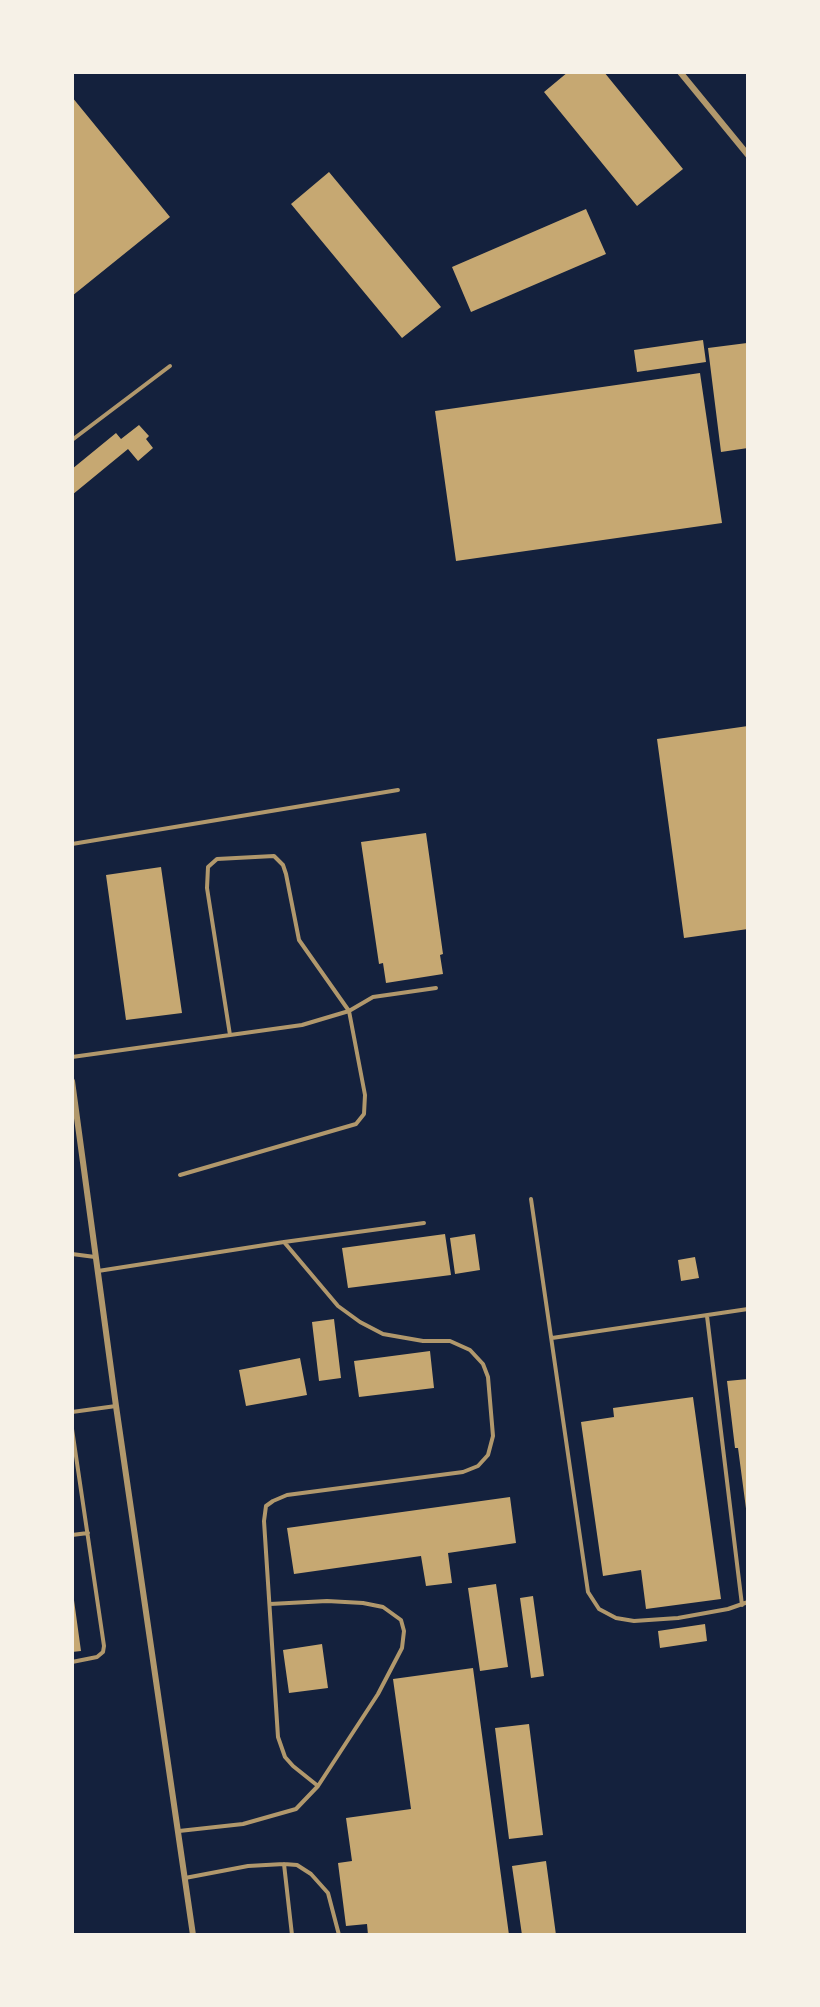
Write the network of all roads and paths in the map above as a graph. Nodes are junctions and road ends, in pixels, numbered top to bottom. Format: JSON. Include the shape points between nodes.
{"nodes":[{"id":1,"x":680,"y":72,"type":"edge"},
{"id":2,"x":748,"y":154,"type":"edge"},
{"id":3,"x":170,"y":366,"type":"dead end"},
{"id":4,"x":72,"y":440,"type":"edge"},
{"id":5,"x":398,"y":790,"type":"dead end"},
{"id":6,"x":72,"y":844,"type":"edge"},
{"id":7,"x":436,"y":988,"type":"dead end"},
{"id":8,"x":349,"y":1011,"type":"junction"},
{"id":9,"x":230,"y":1035,"type":"junction"},
{"id":10,"x":72,"y":1057,"type":"edge"},
{"id":11,"x":72,"y":1081,"type":"edge"},
{"id":12,"x":180,"y":1175,"type":"dead end"},
{"id":13,"x":531,"y":1200,"type":"dead end"},
{"id":14,"x":424,"y":1222,"type":"dead end"},
{"id":15,"x":284,"y":1242,"type":"junction"},
{"id":16,"x":72,"y":1254,"type":"edge"},
{"id":17,"x":96,"y":1257,"type":"junction"},
{"id":18,"x":98,"y":1271,"type":"junction"},
{"id":19,"x":748,"y":1309,"type":"edge"},
{"id":20,"x":707,"y":1316,"type":"junction"},
{"id":21,"x":552,"y":1338,"type":"junction"},
{"id":22,"x":116,"y":1406,"type":"junction"},
{"id":23,"x":72,"y":1412,"type":"edge"},
{"id":24,"x":72,"y":1429,"type":"edge"},
{"id":25,"x":88,"y":1533,"type":"junction"},
{"id":26,"x":72,"y":1535,"type":"edge"},
{"id":27,"x":748,"y":1602,"type":"edge"},
{"id":28,"x":270,"y":1604,"type":"junction"},
{"id":29,"x":742,"y":1605,"type":"junction"},
{"id":30,"x":72,"y":1662,"type":"edge"},
{"id":31,"x":318,"y":1786,"type":"junction"},
{"id":32,"x":179,"y":1831,"type":"junction"},
{"id":33,"x":284,"y":1864,"type":"junction"},
{"id":34,"x":185,"y":1878,"type":"junction"},
{"id":35,"x":193,"y":1935,"type":"edge"},
{"id":36,"x":292,"y":1935,"type":"edge"},
{"id":37,"x":339,"y":1935,"type":"edge"}],
"edges":[{"from":1,"to":2,"type":"street"},
{"from":3,"to":4,"type":"lane"},
{"from":5,"to":6,"type":"lane"},
{"from":7,"to":8,"type":"lane","via":[[373,998]]},
{"from":8,"to":9,"type":"lane","via":[[302,1025]]},
{"from":8,"to":9,"type":"lane","via":[[299,940],[286,874],[278,859],[217,859],[208,867],[207,888]]},
{"from":8,"to":12,"type":"lane","via":[[365,1095],[364,1114],[356,1124]]},
{"from":9,"to":10,"type":"lane"},
{"from":11,"to":17,"type":"street"},
{"from":13,"to":21,"type":"lane"},
{"from":14,"to":15,"type":"lane"},
{"from":15,"to":18,"type":"lane"},
{"from":15,"to":28,"type":"lane","via":[[338,1306],[360,1322],[383,1334],[450,1341],[470,1350],[483,1364],[488,1377],[493,1436],[488,1455],[478,1466],[463,1472],[287,1495],[266,1506]]},
{"from":16,"to":17,"type":"lane"},
{"from":17,"to":18,"type":"street"},
{"from":18,"to":22,"type":"street"},
{"from":19,"to":20,"type":"lane"},
{"from":20,"to":21,"type":"lane"},
{"from":20,"to":29,"type":"lane"},
{"from":21,"to":29,"type":"lane","via":[[588,1592],[599,1609],[634,1621],[678,1618]]},
{"from":22,"to":23,"type":"lane"},
{"from":22,"to":32,"type":"street"},
{"from":24,"to":25,"type":"lane"},
{"from":25,"to":26,"type":"lane"},
{"from":25,"to":30,"type":"lane","via":[[104,1646],[97,1658]]},
{"from":27,"to":29,"type":"lane"},
{"from":28,"to":31,"type":"lane","via":[[278,1737],[293,1767]]},
{"from":28,"to":31,"type":"lane","via":[[327,1600],[383,1607],[401,1620],[404,1631],[395,1664]]},
{"from":31,"to":32,"type":"lane","via":[[296,1809],[243,1824]]},
{"from":32,"to":34,"type":"street"},
{"from":33,"to":34,"type":"lane","via":[[248,1866]]},
{"from":33,"to":36,"type":"lane"},
{"from":33,"to":37,"type":"lane","via":[[297,1865],[311,1874],[328,1893]]},
{"from":34,"to":35,"type":"street"}]}
